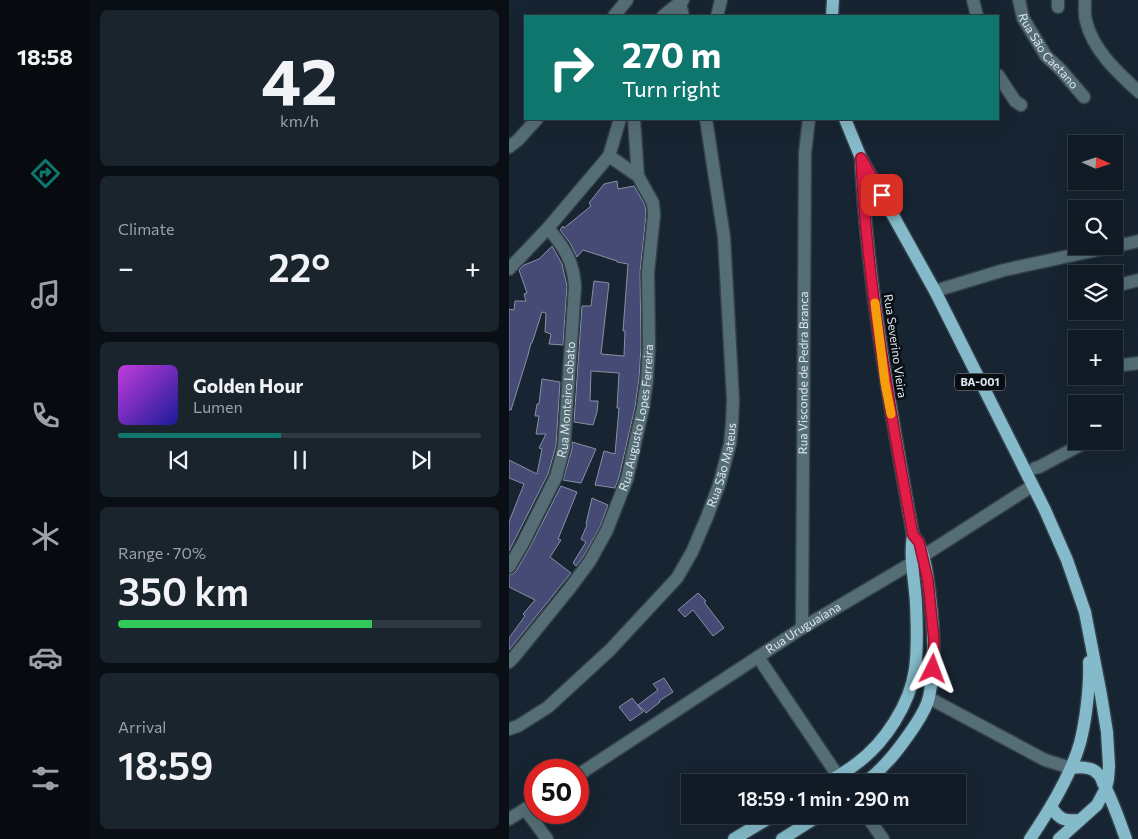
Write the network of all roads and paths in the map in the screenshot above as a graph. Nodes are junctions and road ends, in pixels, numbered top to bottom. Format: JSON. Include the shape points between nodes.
{"nodes":[{"id":1,"x":627,"y":0,"type":"edge"},
{"id":2,"x":721,"y":0,"type":"edge"},
{"id":3,"x":833,"y":0,"type":"edge"},
{"id":4,"x":973,"y":0,"type":"edge"},
{"id":5,"x":1019,"y":0,"type":"edge"},
{"id":6,"x":1085,"y":1,"type":"dead end"},
{"id":7,"x":682,"y":2,"type":"edge"},
{"id":8,"x":615,"y":15,"type":"edge"},
{"id":9,"x":664,"y":15,"type":"edge"},
{"id":10,"x":683,"y":15,"type":"edge"},
{"id":11,"x":717,"y":15,"type":"edge"},
{"id":12,"x":833,"y":15,"type":"edge"},
{"id":13,"x":977,"y":15,"type":"edge"},
{"id":14,"x":999,"y":77,"type":"edge"},
{"id":15,"x":1138,"y":92,"type":"edge"},
{"id":16,"x":1084,"y":97,"type":"dead end"},
{"id":17,"x":1021,"y":105,"type":"dead end"},
{"id":18,"x":536,"y":120,"type":"edge"},
{"id":19,"x":620,"y":120,"type":"edge"},
{"id":20,"x":634,"y":120,"type":"edge"},
{"id":21,"x":705,"y":120,"type":"edge"},
{"id":22,"x":809,"y":120,"type":"edge"},
{"id":23,"x":845,"y":120,"type":"edge"},
{"id":24,"x":509,"y":147,"type":"edge"},
{"id":25,"x":609,"y":156,"type":"junction"},
{"id":26,"x":861,"y":158,"type":"junction"},
{"id":27,"x":638,"y":176,"type":"junction"},
{"id":28,"x":548,"y":228,"type":"junction"},
{"id":29,"x":1138,"y":241,"type":"edge"},
{"id":30,"x":509,"y":269,"type":"edge"},
{"id":31,"x":1138,"y":280,"type":"edge"},
{"id":32,"x":1123,"y":284,"type":"edge"},
{"id":33,"x":935,"y":291,"type":"junction"},
{"id":34,"x":1138,"y":363,"type":"edge"},
{"id":35,"x":1123,"y":365,"type":"edge"},
{"id":36,"x":1071,"y":450,"type":"edge"},
{"id":37,"x":1035,"y":468,"type":"dead end"},
{"id":38,"x":1032,"y":486,"type":"junction"},
{"id":39,"x":917,"y":560,"type":"junction"},
{"id":40,"x":509,"y":567,"type":"edge"},
{"id":41,"x":1085,"y":612,"type":"junction"},
{"id":42,"x":802,"y":628,"type":"junction"},
{"id":43,"x":758,"y":658,"type":"junction"},
{"id":44,"x":509,"y":662,"type":"edge"},
{"id":45,"x":929,"y":698,"type":"junction"},
{"id":46,"x":509,"y":729,"type":"edge"},
{"id":47,"x":589,"y":768,"type":"edge"},
{"id":48,"x":1071,"y":768,"type":"junction"},
{"id":49,"x":830,"y":774,"type":"edge"},
{"id":50,"x":841,"y":774,"type":"edge"},
{"id":51,"x":876,"y":774,"type":"edge"},
{"id":52,"x":1106,"y":788,"type":"junction"},
{"id":53,"x":1051,"y":807,"type":"junction"},
{"id":54,"x":524,"y":810,"type":"edge"},
{"id":55,"x":509,"y":819,"type":"edge"},
{"id":56,"x":1079,"y":820,"type":"junction"},
{"id":57,"x":539,"y":824,"type":"edge"},
{"id":58,"x":760,"y":824,"type":"edge"},
{"id":59,"x":806,"y":824,"type":"edge"},
{"id":60,"x":872,"y":824,"type":"edge"},
{"id":61,"x":738,"y":838,"type":"edge"},
{"id":62,"x":547,"y":839,"type":"edge"},
{"id":63,"x":782,"y":839,"type":"edge"},
{"id":64,"x":883,"y":839,"type":"edge"},
{"id":65,"x":1030,"y":839,"type":"edge"},
{"id":66,"x":1059,"y":839,"type":"edge"},
{"id":67,"x":1127,"y":839,"type":"edge"}],
"edges":[{"from":1,"to":8,"type":"street"},
{"from":2,"to":11,"type":"street"},
{"from":3,"to":12,"type":"main road"},
{"from":4,"to":13,"type":"street"},
{"from":5,"to":16,"type":"street","name":"Rua São Caetano","via":[[1023,18],[1046,56]]},
{"from":6,"to":15,"type":"street","via":[[1086,21],[1093,40],[1103,56]]},
{"from":7,"to":9,"type":"street"},
{"from":7,"to":10,"type":"street"},
{"from":14,"to":17,"type":"street"},
{"from":18,"to":24,"type":"street"},
{"from":19,"to":25,"type":"street"},
{"from":20,"to":27,"type":"street"},
{"from":21,"to":46,"type":"street","name":"Rua São Mateus","via":[[724,237],[733,400],[731,444],[719,484],[692,552],[677,578],[610,650],[548,707]]},
{"from":22,"to":42,"type":"street","name":"Rua Visconde de Pedra Branca","via":[[805,153]]},
{"from":23,"to":26,"type":"main road","number":"BA-001"},
{"from":25,"to":27,"type":"street","name":"Rua Augusto Lopes Ferreira"},
{"from":25,"to":28,"type":"street"},
{"from":26,"to":33,"type":"main road","number":"BA-001"},
{"from":26,"to":39,"type":"main road","name":"Rua Severino Vieira","via":[[866,236],[885,383],[913,535],[911,545]]},
{"from":27,"to":44,"type":"street","name":"Rua Augusto Lopes Ferreira","via":[[653,203],[654,215],[648,272],[647,380],[627,479],[607,530],[590,561]]},
{"from":28,"to":30,"type":"street"},
{"from":28,"to":40,"type":"street","name":"Rua Monteiro Lobato","via":[[567,253],[574,271],[564,447],[556,477]]},
{"from":29,"to":33,"type":"street","via":[[1004,270]]},
{"from":31,"to":32,"type":"street"},
{"from":33,"to":38,"type":"main road","number":"BA-001"},
{"from":34,"to":35,"type":"street"},
{"from":36,"to":37,"type":"street"},
{"from":38,"to":39,"type":"street","name":"Rua Uruguaiana"},
{"from":38,"to":41,"type":"main road","number":"BA-001","via":[[1067,560]]},
{"from":39,"to":42,"type":"street","name":"Rua Uruguaiana"},
{"from":39,"to":45,"type":"main road","name":"Rua Severino Vieira","via":[[928,581],[934,640]]},
{"from":39,"to":50,"type":"main road","name":"Rua Severino Vieira","via":[[917,640],[915,670],[909,691],[880,742]]},
{"from":41,"to":48,"type":"main road","number":"BA-001","via":[[1089,673],[1087,707]]},
{"from":41,"to":52,"type":"main road","number":"BA-001","via":[[1107,732],[1109,766]]},
{"from":42,"to":43,"type":"street","name":"Rua Uruguaiana"},
{"from":43,"to":47,"type":"street","name":"Rua Uruguaiana"},
{"from":43,"to":49,"type":"street"},
{"from":45,"to":48,"type":"street","via":[[1045,760]]},
{"from":45,"to":51,"type":"main road","name":"Rua Severino Vieira","via":[[897,752]]},
{"from":48,"to":52,"type":"main road","via":[[1089,768],[1097,772]]},
{"from":48,"to":53,"type":"main road","number":"BA-001"},
{"from":52,"to":56,"type":"main road","number":"BA-001","via":[[1097,805]]},
{"from":52,"to":67,"type":"main road"},
{"from":53,"to":56,"type":"main road","via":[[1063,819]]},
{"from":53,"to":65,"type":"main road","number":"BA-001"},
{"from":54,"to":55,"type":"street"},
{"from":56,"to":66,"type":"main road","number":"BA-001"},
{"from":57,"to":62,"type":"street"},
{"from":58,"to":61,"type":"main road"},
{"from":59,"to":63,"type":"main road"},
{"from":60,"to":64,"type":"street"}]}
